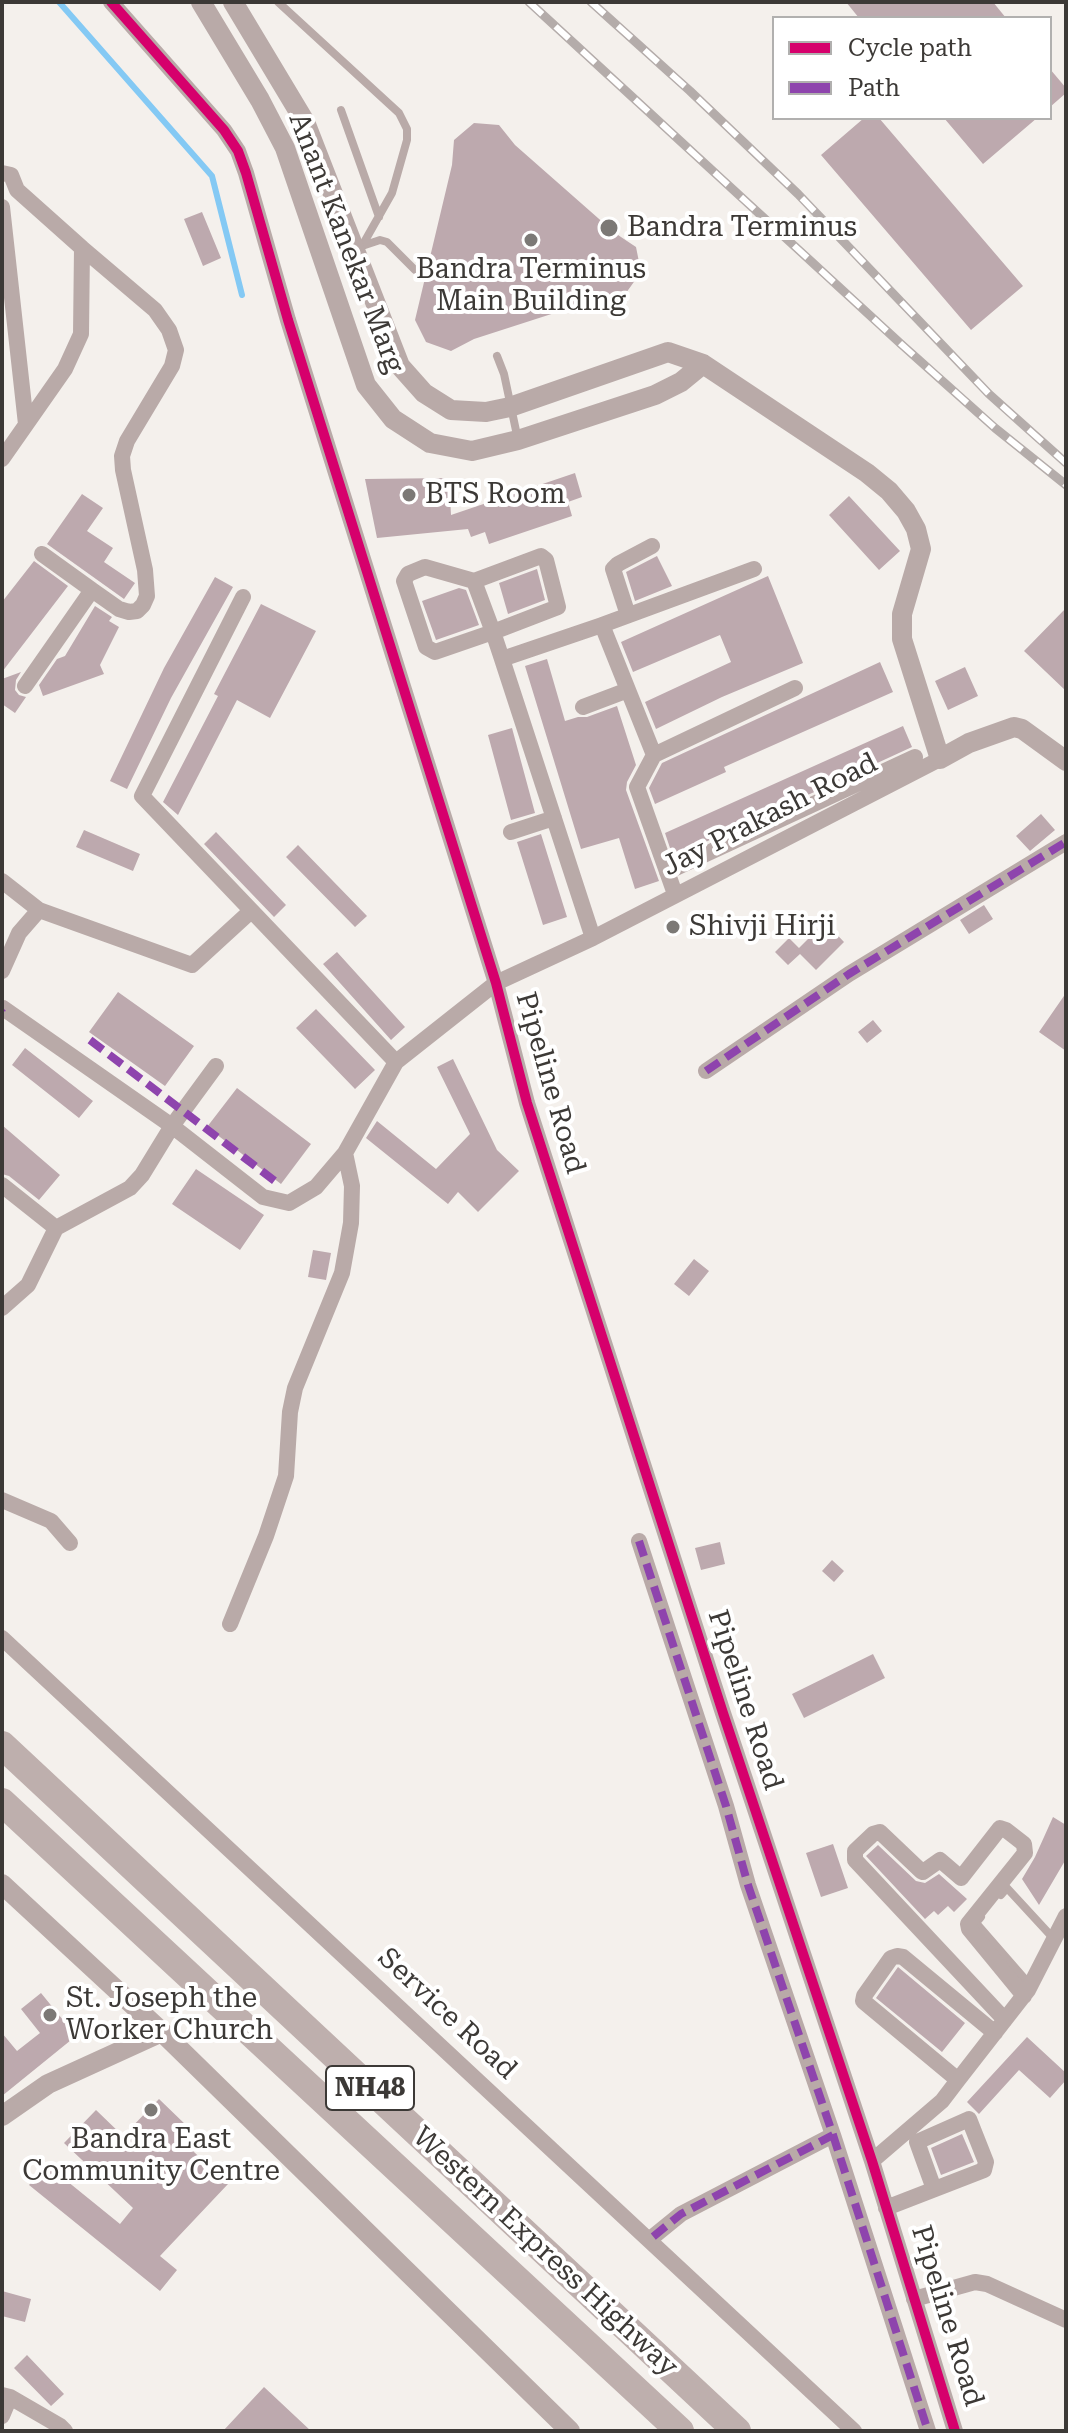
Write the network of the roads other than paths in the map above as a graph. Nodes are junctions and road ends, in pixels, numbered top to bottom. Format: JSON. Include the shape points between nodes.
{"nodes":[{"id":1,"x":111,"y":2,"type":"edge"},
{"id":2,"x":201,"y":2,"type":"edge"},
{"id":3,"x":233,"y":2,"type":"edge"},
{"id":4,"x":278,"y":2,"type":"edge"},
{"id":5,"x":341,"y":110,"type":"dead end"},
{"id":6,"x":2,"y":173,"type":"edge"},
{"id":7,"x":2,"y":207,"type":"edge"},
{"id":8,"x":379,"y":217,"type":"junction"},
{"id":9,"x":82,"y":248,"type":"junction"},
{"id":10,"x":358,"y":248,"type":"junction"},
{"id":11,"x":415,"y":270,"type":"dead end"},
{"id":12,"x":497,"y":356,"type":"dead end"},
{"id":13,"x":703,"y":364,"type":"junction"},
{"id":14,"x":510,"y":407,"type":"junction"},
{"id":15,"x":26,"y":424,"type":"junction"},
{"id":16,"x":518,"y":440,"type":"junction"},
{"id":17,"x":2,"y":459,"type":"edge"},
{"id":18,"x":652,"y":546,"type":"dead end"},
{"id":19,"x":42,"y":554,"type":"dead end"},
{"id":20,"x":754,"y":569,"type":"dead end"},
{"id":21,"x":474,"y":581,"type":"junction"},
{"id":22,"x":92,"y":590,"type":"junction"},
{"id":23,"x":243,"y":597,"type":"dead end"},
{"id":24,"x":628,"y":615,"type":"junction"},
{"id":25,"x":602,"y":625,"type":"junction"},
{"id":26,"x":493,"y":632,"type":"junction"},
{"id":27,"x":502,"y":659,"type":"junction"},
{"id":28,"x":25,"y":686,"type":"dead end"},
{"id":29,"x":795,"y":688,"type":"dead end"},
{"id":30,"x":628,"y":690,"type":"junction"},
{"id":31,"x":583,"y":707,"type":"dead end"},
{"id":32,"x":654,"y":755,"type":"junction"},
{"id":33,"x":915,"y":757,"type":"dead end"},
{"id":34,"x":940,"y":759,"type":"junction"},
{"id":35,"x":1066,"y":761,"type":"edge"},
{"id":36,"x":554,"y":818,"type":"junction"},
{"id":37,"x":511,"y":832,"type":"dead end"},
{"id":38,"x":1066,"y":842,"type":"edge"},
{"id":39,"x":667,"y":872,"type":"junction"},
{"id":40,"x":2,"y":881,"type":"edge"},
{"id":41,"x":675,"y":894,"type":"junction"},
{"id":42,"x":39,"y":910,"type":"junction"},
{"id":43,"x":251,"y":911,"type":"junction"},
{"id":44,"x":593,"y":938,"type":"junction"},
{"id":45,"x":2,"y":971,"type":"edge"},
{"id":46,"x":496,"y":983,"type":"junction"},
{"id":47,"x":2,"y":990,"type":"edge"},
{"id":48,"x":2,"y":1008,"type":"edge"},
{"id":49,"x":396,"y":1062,"type":"junction"},
{"id":50,"x":216,"y":1066,"type":"dead end"},
{"id":51,"x":706,"y":1071,"type":"dead end"},
{"id":52,"x":172,"y":1126,"type":"junction"},
{"id":53,"x":345,"y":1153,"type":"junction"},
{"id":54,"x":2,"y":1185,"type":"edge"},
{"id":55,"x":56,"y":1228,"type":"junction"},
{"id":56,"x":2,"y":1308,"type":"edge"},
{"id":57,"x":2,"y":1500,"type":"edge"},
{"id":58,"x":639,"y":1541,"type":"dead end"},
{"id":59,"x":70,"y":1543,"type":"dead end"},
{"id":60,"x":230,"y":1624,"type":"dead end"},
{"id":61,"x":2,"y":1638,"type":"edge"},
{"id":62,"x":2,"y":1745,"type":"edge"},
{"id":63,"x":2,"y":1802,"type":"edge"},
{"id":64,"x":2,"y":1884,"type":"edge"},
{"id":65,"x":1066,"y":1916,"type":"edge"},
{"id":66,"x":1054,"y":1939,"type":"junction"},
{"id":67,"x":1027,"y":1991,"type":"junction"},
{"id":68,"x":1000,"y":2026,"type":"junction"},
{"id":69,"x":162,"y":2032,"type":"junction"},
{"id":70,"x":958,"y":2080,"type":"junction"},
{"id":71,"x":942,"y":2101,"type":"junction"},
{"id":72,"x":2,"y":2116,"type":"edge"},
{"id":73,"x":958,"y":2123,"type":"junction"},
{"id":74,"x":833,"y":2135,"type":"junction"},
{"id":75,"x":872,"y":2161,"type":"junction"},
{"id":76,"x":934,"y":2189,"type":"junction"},
{"id":77,"x":886,"y":2208,"type":"junction"},
{"id":78,"x":649,"y":2240,"type":"junction"},
{"id":79,"x":914,"y":2299,"type":"junction"},
{"id":80,"x":1066,"y":2320,"type":"edge"},
{"id":81,"x":6,"y":2396,"type":"edge"},
{"id":82,"x":2,"y":2416,"type":"edge"},
{"id":83,"x":65,"y":2431,"type":"edge"},
{"id":84,"x":570,"y":2431,"type":"edge"},
{"id":85,"x":680,"y":2431,"type":"edge"},
{"id":86,"x":737,"y":2431,"type":"edge"},
{"id":87,"x":854,"y":2431,"type":"edge"},
{"id":88,"x":928,"y":2431,"type":"edge"},
{"id":89,"x":955,"y":2431,"type":"edge"}],
"edges":[{"from":1,"to":46,"type":"street","name":"Pipeline Road","via":[[238,151]]},
{"from":2,"to":16,"type":"street","name":"Anant Kanekar Marg","via":[[285,148],[366,385],[393,419],[430,443],[472,451]]},
{"from":3,"to":10,"type":"street","name":"Anant Kanekar Marg","via":[[305,122]]},
{"from":4,"to":8,"type":"lane","via":[[404,122],[407,140],[392,193]]},
{"from":5,"to":8,"type":"lane"},
{"from":6,"to":9,"type":"street","via":[[11,175],[17,190]]},
{"from":7,"to":15,"type":"street"},
{"from":8,"to":10,"type":"lane"},
{"from":9,"to":15,"type":"street","via":[[81,334],[65,369]]},
{"from":9,"to":22,"type":"street","via":[[155,310],[176,350],[122,456],[147,596],[137,611],[129,612]]},
{"from":10,"to":11,"type":"lane","via":[[387,242]]},
{"from":10,"to":14,"type":"street","name":"Anant Kanekar Marg","via":[[400,366],[424,393],[451,410]]},
{"from":12,"to":14,"type":"lane"},
{"from":13,"to":14,"type":"street","name":"Anant Kanekar Marg","via":[[668,352]]},
{"from":13,"to":16,"type":"street","name":"Anant Kanekar Marg","via":[[655,395]]},
{"from":13,"to":34,"type":"street","name":"Anant Kanekar Marg","via":[[867,473],[906,511],[921,549],[902,614],[902,639]]},
{"from":14,"to":16,"type":"lane"},
{"from":15,"to":17,"type":"street"},
{"from":18,"to":24,"type":"street","via":[[613,569]]},
{"from":19,"to":22,"type":"street"},
{"from":20,"to":24,"type":"street"},
{"from":21,"to":26,"type":"street"},
{"from":21,"to":26,"type":"street","via":[[541,556],[546,560],[558,607]]},
{"from":21,"to":26,"type":"street","via":[[425,567],[404,581],[430,650]]},
{"from":22,"to":28,"type":"street"},
{"from":23,"to":43,"type":"street","via":[[142,796]]},
{"from":24,"to":25,"type":"street"},
{"from":25,"to":27,"type":"street"},
{"from":25,"to":30,"type":"street"},
{"from":26,"to":27,"type":"street"},
{"from":27,"to":36,"type":"street"},
{"from":29,"to":32,"type":"street"},
{"from":30,"to":31,"type":"street"},
{"from":30,"to":32,"type":"street"},
{"from":32,"to":39,"type":"street","via":[[637,787]]},
{"from":33,"to":39,"type":"street"},
{"from":34,"to":35,"type":"street","name":"Jay Prakash Road","via":[[1014,727]]},
{"from":34,"to":41,"type":"street","name":"Jay Prakash Road"},
{"from":36,"to":37,"type":"street"},
{"from":36,"to":44,"type":"street"},
{"from":38,"to":51,"type":"street","via":[[849,974]]},
{"from":39,"to":41,"type":"street"},
{"from":40,"to":42,"type":"street"},
{"from":41,"to":44,"type":"street","name":"Jay Prakash Road"},
{"from":42,"to":43,"type":"street","via":[[192,965]]},
{"from":42,"to":45,"type":"street","via":[[19,933]]},
{"from":43,"to":49,"type":"street"},
{"from":44,"to":46,"type":"street","name":"Jay Prakash Road"},
{"from":46,"to":49,"type":"street","name":"Jay Prakash Road"},
{"from":46,"to":75,"type":"street","name":"Pipeline Road","via":[[532,1118]]},
{"from":47,"to":48,"type":"street"},
{"from":48,"to":52,"type":"street"},
{"from":49,"to":53,"type":"street"},
{"from":50,"to":52,"type":"street"},
{"from":52,"to":53,"type":"street","via":[[263,1197],[289,1203],[316,1187]]},
{"from":52,"to":55,"type":"street","via":[[130,1188]]},
{"from":53,"to":60,"type":"street","via":[[352,1186],[342,1273],[295,1388],[286,1476]]},
{"from":54,"to":55,"type":"street"},
{"from":55,"to":56,"type":"street","via":[[28,1285]]},
{"from":57,"to":59,"type":"street","via":[[51,1521]]},
{"from":58,"to":74,"type":"street"},
{"from":61,"to":78,"type":"street","name":"Service Road"},
{"from":62,"to":86,"type":"highway","name":"Western Express Highway","number":"NH48"},
{"from":63,"to":85,"type":"highway","name":"Western Express Highway","number":"NH48"},
{"from":64,"to":69,"type":"street"},
{"from":65,"to":66,"type":"street"},
{"from":66,"to":67,"type":"street"},
{"from":66,"to":67,"type":"lane","via":[[1007,1888],[976,1923]]},
{"from":67,"to":68,"type":"street"},
{"from":67,"to":68,"type":"street","via":[[968,1924],[1025,1853],[1015,1836],[998,1830],[961,1878],[940,1860],[921,1871],[880,1832],[855,1851],[855,1860]]},
{"from":68,"to":70,"type":"street"},
{"from":68,"to":70,"type":"street","via":[[903,1957],[891,1958],[863,2001]]},
{"from":69,"to":72,"type":"street","via":[[48,2084]]},
{"from":69,"to":84,"type":"street"},
{"from":70,"to":71,"type":"street"},
{"from":71,"to":73,"type":"street"},
{"from":71,"to":75,"type":"street"},
{"from":73,"to":76,"type":"street","via":[[917,2142]]},
{"from":73,"to":76,"type":"street","via":[[970,2121],[986,2167]]},
{"from":74,"to":78,"type":"street","via":[[681,2214]]},
{"from":74,"to":88,"type":"street"},
{"from":75,"to":77,"type":"street","name":"Pipeline Road"},
{"from":76,"to":77,"type":"street"},
{"from":77,"to":79,"type":"street","name":"Pipeline Road"},
{"from":78,"to":87,"type":"street","name":"Service Road"},
{"from":79,"to":80,"type":"street","via":[[975,2282]]},
{"from":79,"to":89,"type":"street","name":"Pipeline Road"},
{"from":81,"to":82,"type":"street"},
{"from":81,"to":83,"type":"street"}]}
